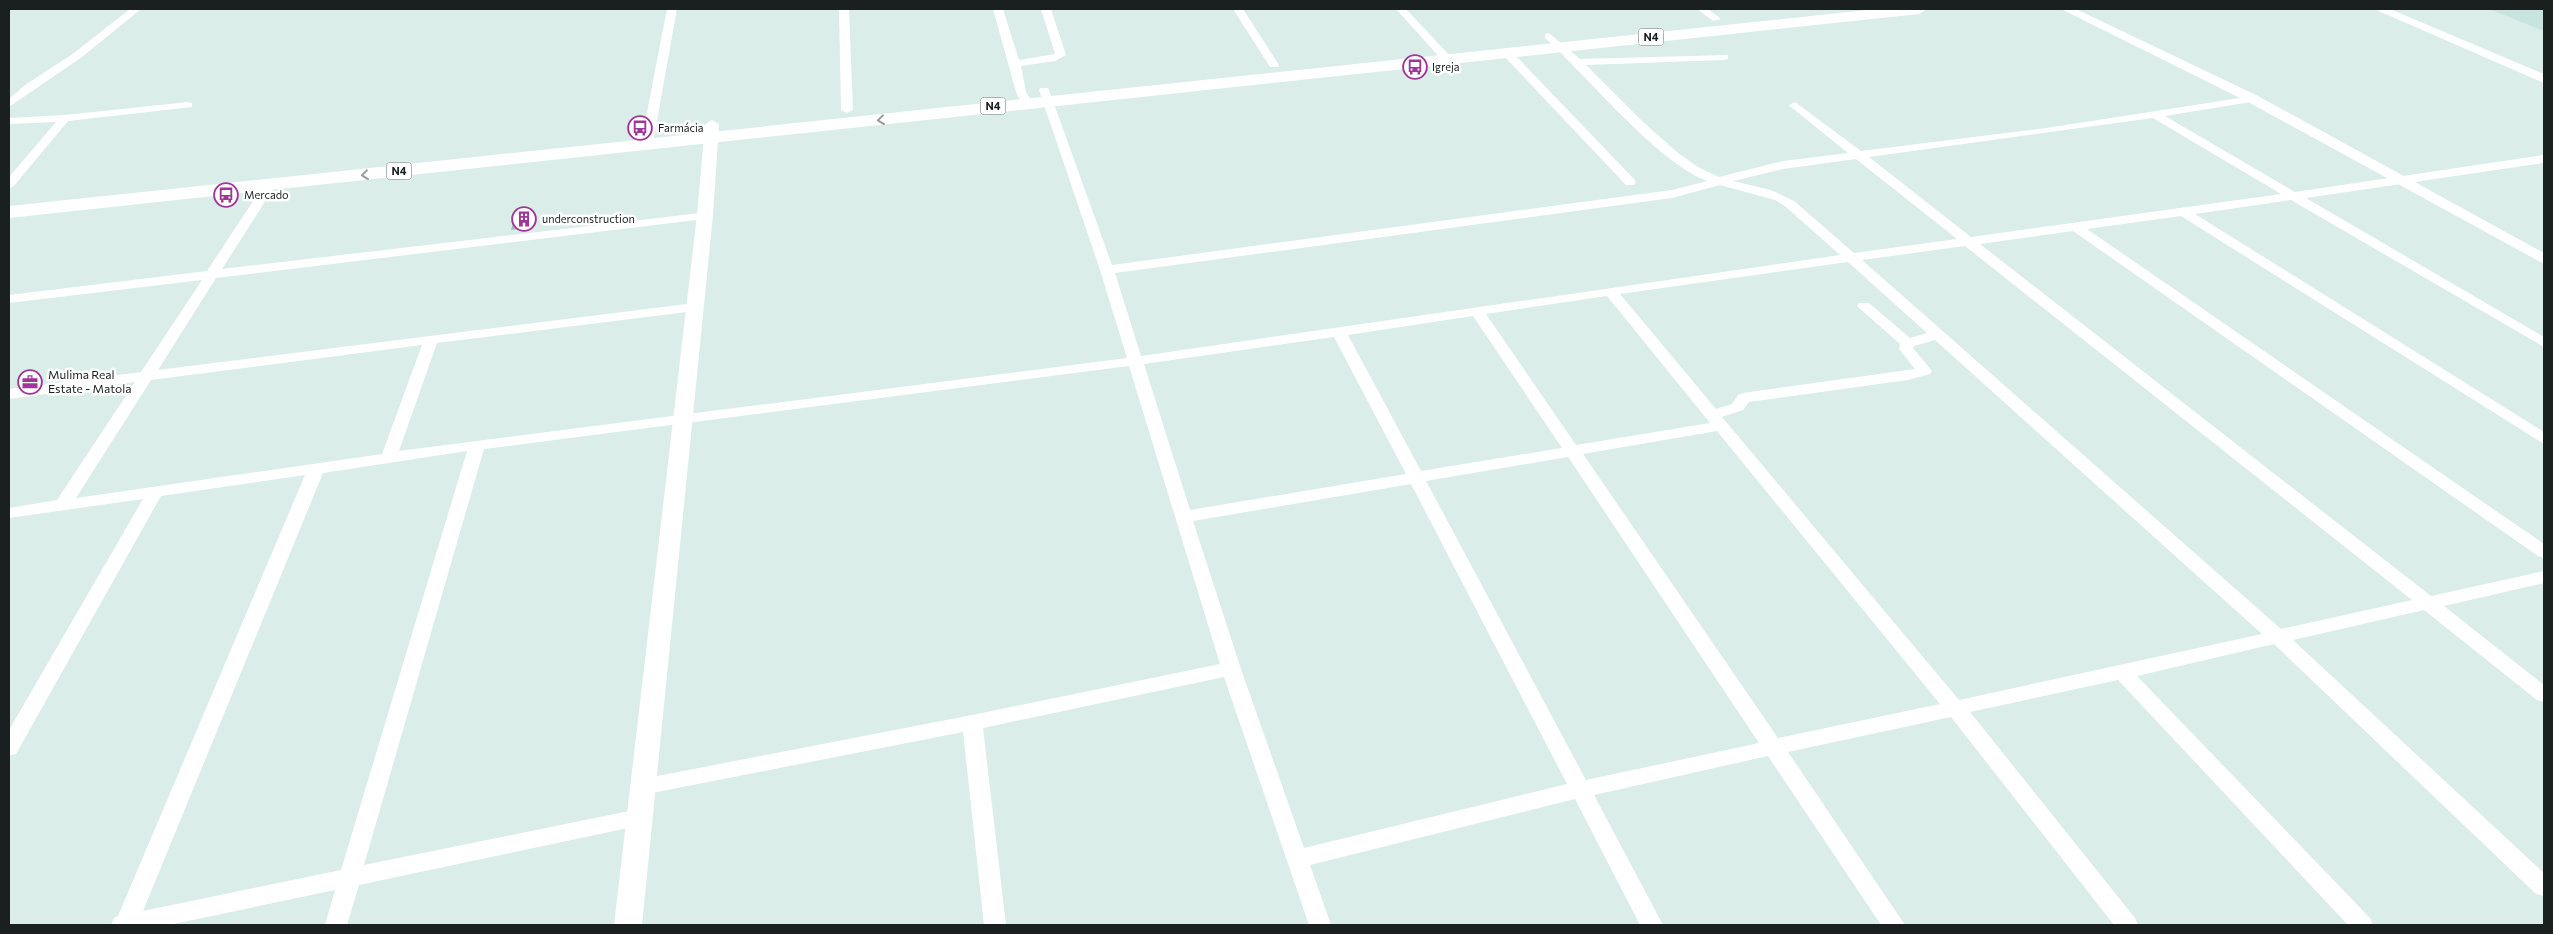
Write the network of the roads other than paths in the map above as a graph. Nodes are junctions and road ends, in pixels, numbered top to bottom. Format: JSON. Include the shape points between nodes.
{"nodes":[{"id":1,"x":136,"y":9,"type":"edge"},
{"id":2,"x":672,"y":9,"type":"edge"},
{"id":3,"x":844,"y":9,"type":"edge"},
{"id":4,"x":998,"y":9,"type":"edge"},
{"id":5,"x":1046,"y":9,"type":"edge"},
{"id":6,"x":1238,"y":9,"type":"edge"},
{"id":7,"x":1401,"y":9,"type":"edge"},
{"id":8,"x":1702,"y":9,"type":"edge"},
{"id":9,"x":1816,"y":9,"type":"edge"},
{"id":10,"x":1919,"y":9,"type":"edge"},
{"id":11,"x":2067,"y":9,"type":"edge"},
{"id":12,"x":2380,"y":9,"type":"edge"},
{"id":13,"x":1716,"y":19,"type":"junction"},
{"id":14,"x":1555,"y":41,"type":"junction"},
{"id":15,"x":1441,"y":53,"type":"junction"},
{"id":16,"x":1507,"y":53,"type":"junction"},
{"id":17,"x":1724,"y":58,"type":"dead end"},
{"id":18,"x":1577,"y":62,"type":"junction"},
{"id":19,"x":1015,"y":64,"type":"junction"},
{"id":20,"x":1274,"y":65,"type":"junction"},
{"id":21,"x":2544,"y":79,"type":"edge"},
{"id":22,"x":1047,"y":95,"type":"junction"},
{"id":23,"x":1024,"y":97,"type":"junction"},
{"id":24,"x":2253,"y":99,"type":"junction"},
{"id":25,"x":9,"y":104,"type":"edge"},
{"id":26,"x":188,"y":105,"type":"dead end"},
{"id":27,"x":1795,"y":105,"type":"dead end"},
{"id":28,"x":847,"y":110,"type":"junction"},
{"id":29,"x":2154,"y":114,"type":"junction"},
{"id":30,"x":65,"y":118,"type":"junction"},
{"id":31,"x":9,"y":121,"type":"edge"},
{"id":32,"x":711,"y":131,"type":"junction"},
{"id":33,"x":649,"y":137,"type":"junction"},
{"id":34,"x":1858,"y":155,"type":"junction"},
{"id":35,"x":2544,"y":159,"type":"edge"},
{"id":36,"x":1720,"y":180,"type":"junction"},
{"id":37,"x":2396,"y":180,"type":"junction"},
{"id":38,"x":1630,"y":182,"type":"dead end"},
{"id":39,"x":9,"y":184,"type":"edge"},
{"id":40,"x":269,"y":186,"type":"junction"},
{"id":41,"x":2293,"y":195,"type":"junction"},
{"id":42,"x":9,"y":199,"type":"edge"},
{"id":43,"x":9,"y":212,"type":"edge"},
{"id":44,"x":2183,"y":212,"type":"junction"},
{"id":45,"x":705,"y":216,"type":"junction"},
{"id":46,"x":2076,"y":226,"type":"junction"},
{"id":47,"x":1969,"y":241,"type":"junction"},
{"id":48,"x":1852,"y":257,"type":"junction"},
{"id":49,"x":2544,"y":260,"type":"edge"},
{"id":50,"x":1107,"y":270,"type":"junction"},
{"id":51,"x":212,"y":274,"type":"junction"},
{"id":52,"x":1610,"y":291,"type":"junction"},
{"id":53,"x":9,"y":298,"type":"edge"},
{"id":54,"x":1864,"y":306,"type":"dead end"},
{"id":55,"x":695,"y":307,"type":"junction"},
{"id":56,"x":1477,"y":312,"type":"junction"},
{"id":57,"x":1340,"y":332,"type":"junction"},
{"id":58,"x":1938,"y":335,"type":"junction"},
{"id":59,"x":431,"y":339,"type":"junction"},
{"id":60,"x":1907,"y":343,"type":"junction"},
{"id":61,"x":2544,"y":343,"type":"edge"},
{"id":62,"x":1135,"y":361,"type":"junction"},
{"id":63,"x":146,"y":376,"type":"junction"},
{"id":64,"x":9,"y":394,"type":"edge"},
{"id":65,"x":683,"y":418,"type":"junction"},
{"id":66,"x":1715,"y":421,"type":"junction"},
{"id":67,"x":2544,"y":439,"type":"edge"},
{"id":68,"x":477,"y":445,"type":"junction"},
{"id":69,"x":1572,"y":452,"type":"junction"},
{"id":70,"x":388,"y":457,"type":"junction"},
{"id":71,"x":318,"y":467,"type":"junction"},
{"id":72,"x":1415,"y":478,"type":"junction"},
{"id":73,"x":156,"y":491,"type":"junction"},
{"id":74,"x":63,"y":505,"type":"junction"},
{"id":75,"x":9,"y":513,"type":"edge"},
{"id":76,"x":1184,"y":517,"type":"junction"},
{"id":77,"x":2544,"y":552,"type":"edge"},
{"id":78,"x":2544,"y":577,"type":"edge"},
{"id":79,"x":2428,"y":604,"type":"junction"},
{"id":80,"x":2277,"y":636,"type":"junction"},
{"id":81,"x":1232,"y":669,"type":"junction"},
{"id":82,"x":2122,"y":672,"type":"junction"},
{"id":83,"x":2544,"y":695,"type":"edge"},
{"id":84,"x":1955,"y":708,"type":"junction"},
{"id":85,"x":972,"y":723,"type":"junction"},
{"id":86,"x":9,"y":748,"type":"edge"},
{"id":87,"x":1774,"y":749,"type":"junction"},
{"id":88,"x":642,"y":787,"type":"junction"},
{"id":89,"x":1581,"y":790,"type":"junction"},
{"id":90,"x":640,"y":818,"type":"junction"},
{"id":91,"x":1299,"y":858,"type":"junction"},
{"id":92,"x":349,"y":880,"type":"junction"},
{"id":93,"x":2544,"y":887,"type":"edge"},
{"id":94,"x":125,"y":925,"type":"edge"},
{"id":95,"x":336,"y":925,"type":"edge"},
{"id":96,"x":628,"y":925,"type":"edge"},
{"id":97,"x":996,"y":925,"type":"edge"},
{"id":98,"x":1320,"y":925,"type":"edge"},
{"id":99,"x":1652,"y":925,"type":"edge"},
{"id":100,"x":1894,"y":925,"type":"edge"},
{"id":101,"x":2127,"y":925,"type":"edge"},
{"id":102,"x":2362,"y":925,"type":"edge"}],
"edges":[{"from":1,"to":25,"type":"street","via":[[78,56],[28,87]]},
{"from":2,"to":33,"type":"street"},
{"from":3,"to":28,"type":"street"},
{"from":4,"to":19,"type":"street"},
{"from":5,"to":19,"type":"street","via":[[1061,55]]},
{"from":6,"to":20,"type":"street"},
{"from":7,"to":15,"type":"street"},
{"from":8,"to":13,"type":"street"},
{"from":9,"to":13,"type":"highway","number":"N4"},
{"from":10,"to":14,"type":"highway","number":"N4"},
{"from":11,"to":24,"type":"street"},
{"from":12,"to":21,"type":"street"},
{"from":13,"to":14,"type":"highway","number":"N4"},
{"from":14,"to":15,"type":"highway","number":"N4"},
{"from":14,"to":16,"type":"highway","number":"N4"},
{"from":14,"to":18,"type":"street"},
{"from":15,"to":16,"type":"highway","number":"N4"},
{"from":15,"to":20,"type":"highway","number":"N4"},
{"from":15,"to":22,"type":"highway","number":"N4"},
{"from":16,"to":38,"type":"street"},
{"from":17,"to":18,"type":"street"},
{"from":18,"to":36,"type":"street","via":[[1694,170]]},
{"from":19,"to":23,"type":"street"},
{"from":20,"to":22,"type":"highway","number":"N4"},
{"from":22,"to":23,"type":"highway","number":"N4"},
{"from":22,"to":50,"type":"street"},
{"from":23,"to":28,"type":"highway","number":"N4"},
{"from":23,"to":32,"type":"highway","number":"N4","one_way":true},
{"from":24,"to":29,"type":"street"},
{"from":24,"to":37,"type":"street"},
{"from":26,"to":30,"type":"street"},
{"from":27,"to":34,"type":"street"},
{"from":28,"to":32,"type":"highway","number":"N4"},
{"from":29,"to":34,"type":"street"},
{"from":29,"to":41,"type":"street"},
{"from":30,"to":31,"type":"street"},
{"from":30,"to":39,"type":"street"},
{"from":32,"to":33,"type":"highway","number":"N4"},
{"from":32,"to":45,"type":"street"},
{"from":33,"to":40,"type":"highway","number":"N4","one_way":true},
{"from":33,"to":42,"type":"highway","number":"N4"},
{"from":34,"to":36,"type":"street","via":[[1758,170]]},
{"from":34,"to":47,"type":"street"},
{"from":35,"to":37,"type":"street"},
{"from":36,"to":48,"type":"street","via":[[1782,198]]},
{"from":36,"to":50,"type":"street","via":[[1672,194]]},
{"from":37,"to":41,"type":"street"},
{"from":37,"to":49,"type":"street"},
{"from":40,"to":43,"type":"highway","number":"N4"},
{"from":40,"to":51,"type":"street"},
{"from":41,"to":44,"type":"street"},
{"from":41,"to":61,"type":"street"},
{"from":44,"to":46,"type":"street"},
{"from":44,"to":67,"type":"street"},
{"from":45,"to":51,"type":"street"},
{"from":45,"to":55,"type":"street"},
{"from":46,"to":47,"type":"street"},
{"from":46,"to":77,"type":"street"},
{"from":47,"to":48,"type":"street"},
{"from":47,"to":79,"type":"street"},
{"from":48,"to":52,"type":"street"},
{"from":48,"to":58,"type":"street"},
{"from":50,"to":62,"type":"street"},
{"from":51,"to":53,"type":"street"},
{"from":51,"to":63,"type":"street"},
{"from":52,"to":56,"type":"street"},
{"from":52,"to":66,"type":"street"},
{"from":54,"to":60,"type":"street"},
{"from":55,"to":59,"type":"street"},
{"from":55,"to":65,"type":"street"},
{"from":56,"to":57,"type":"street"},
{"from":56,"to":69,"type":"street"},
{"from":57,"to":62,"type":"street"},
{"from":57,"to":72,"type":"street"},
{"from":58,"to":60,"type":"street"},
{"from":58,"to":80,"type":"street"},
{"from":59,"to":63,"type":"street"},
{"from":59,"to":70,"type":"street"},
{"from":60,"to":66,"type":"street","via":[[1906,349],[1925,370],[1908,376],[1743,398],[1738,407]]},
{"from":62,"to":65,"type":"street"},
{"from":62,"to":76,"type":"street"},
{"from":63,"to":64,"type":"street"},
{"from":63,"to":74,"type":"street"},
{"from":65,"to":68,"type":"street"},
{"from":65,"to":88,"type":"street"},
{"from":66,"to":69,"type":"street"},
{"from":66,"to":84,"type":"street"},
{"from":68,"to":70,"type":"street"},
{"from":68,"to":92,"type":"street"},
{"from":69,"to":72,"type":"street"},
{"from":69,"to":87,"type":"street"},
{"from":70,"to":71,"type":"street"},
{"from":71,"to":73,"type":"street"},
{"from":71,"to":94,"type":"street"},
{"from":72,"to":76,"type":"street"},
{"from":72,"to":89,"type":"street"},
{"from":73,"to":74,"type":"street"},
{"from":73,"to":86,"type":"street"},
{"from":74,"to":75,"type":"street"},
{"from":76,"to":81,"type":"street"},
{"from":78,"to":79,"type":"street"},
{"from":79,"to":80,"type":"street"},
{"from":79,"to":83,"type":"street"},
{"from":80,"to":82,"type":"street"},
{"from":80,"to":93,"type":"street"},
{"from":81,"to":85,"type":"street"},
{"from":81,"to":91,"type":"street"},
{"from":82,"to":84,"type":"street"},
{"from":82,"to":102,"type":"street"},
{"from":84,"to":87,"type":"street"},
{"from":84,"to":101,"type":"street"},
{"from":85,"to":88,"type":"street"},
{"from":85,"to":97,"type":"street"},
{"from":87,"to":89,"type":"street"},
{"from":87,"to":100,"type":"street"},
{"from":88,"to":90,"type":"street"},
{"from":89,"to":91,"type":"street"},
{"from":89,"to":99,"type":"street"},
{"from":90,"to":92,"type":"street"},
{"from":90,"to":96,"type":"street"},
{"from":91,"to":98,"type":"street"},
{"from":92,"to":94,"type":"street"},
{"from":92,"to":95,"type":"street"}]}
